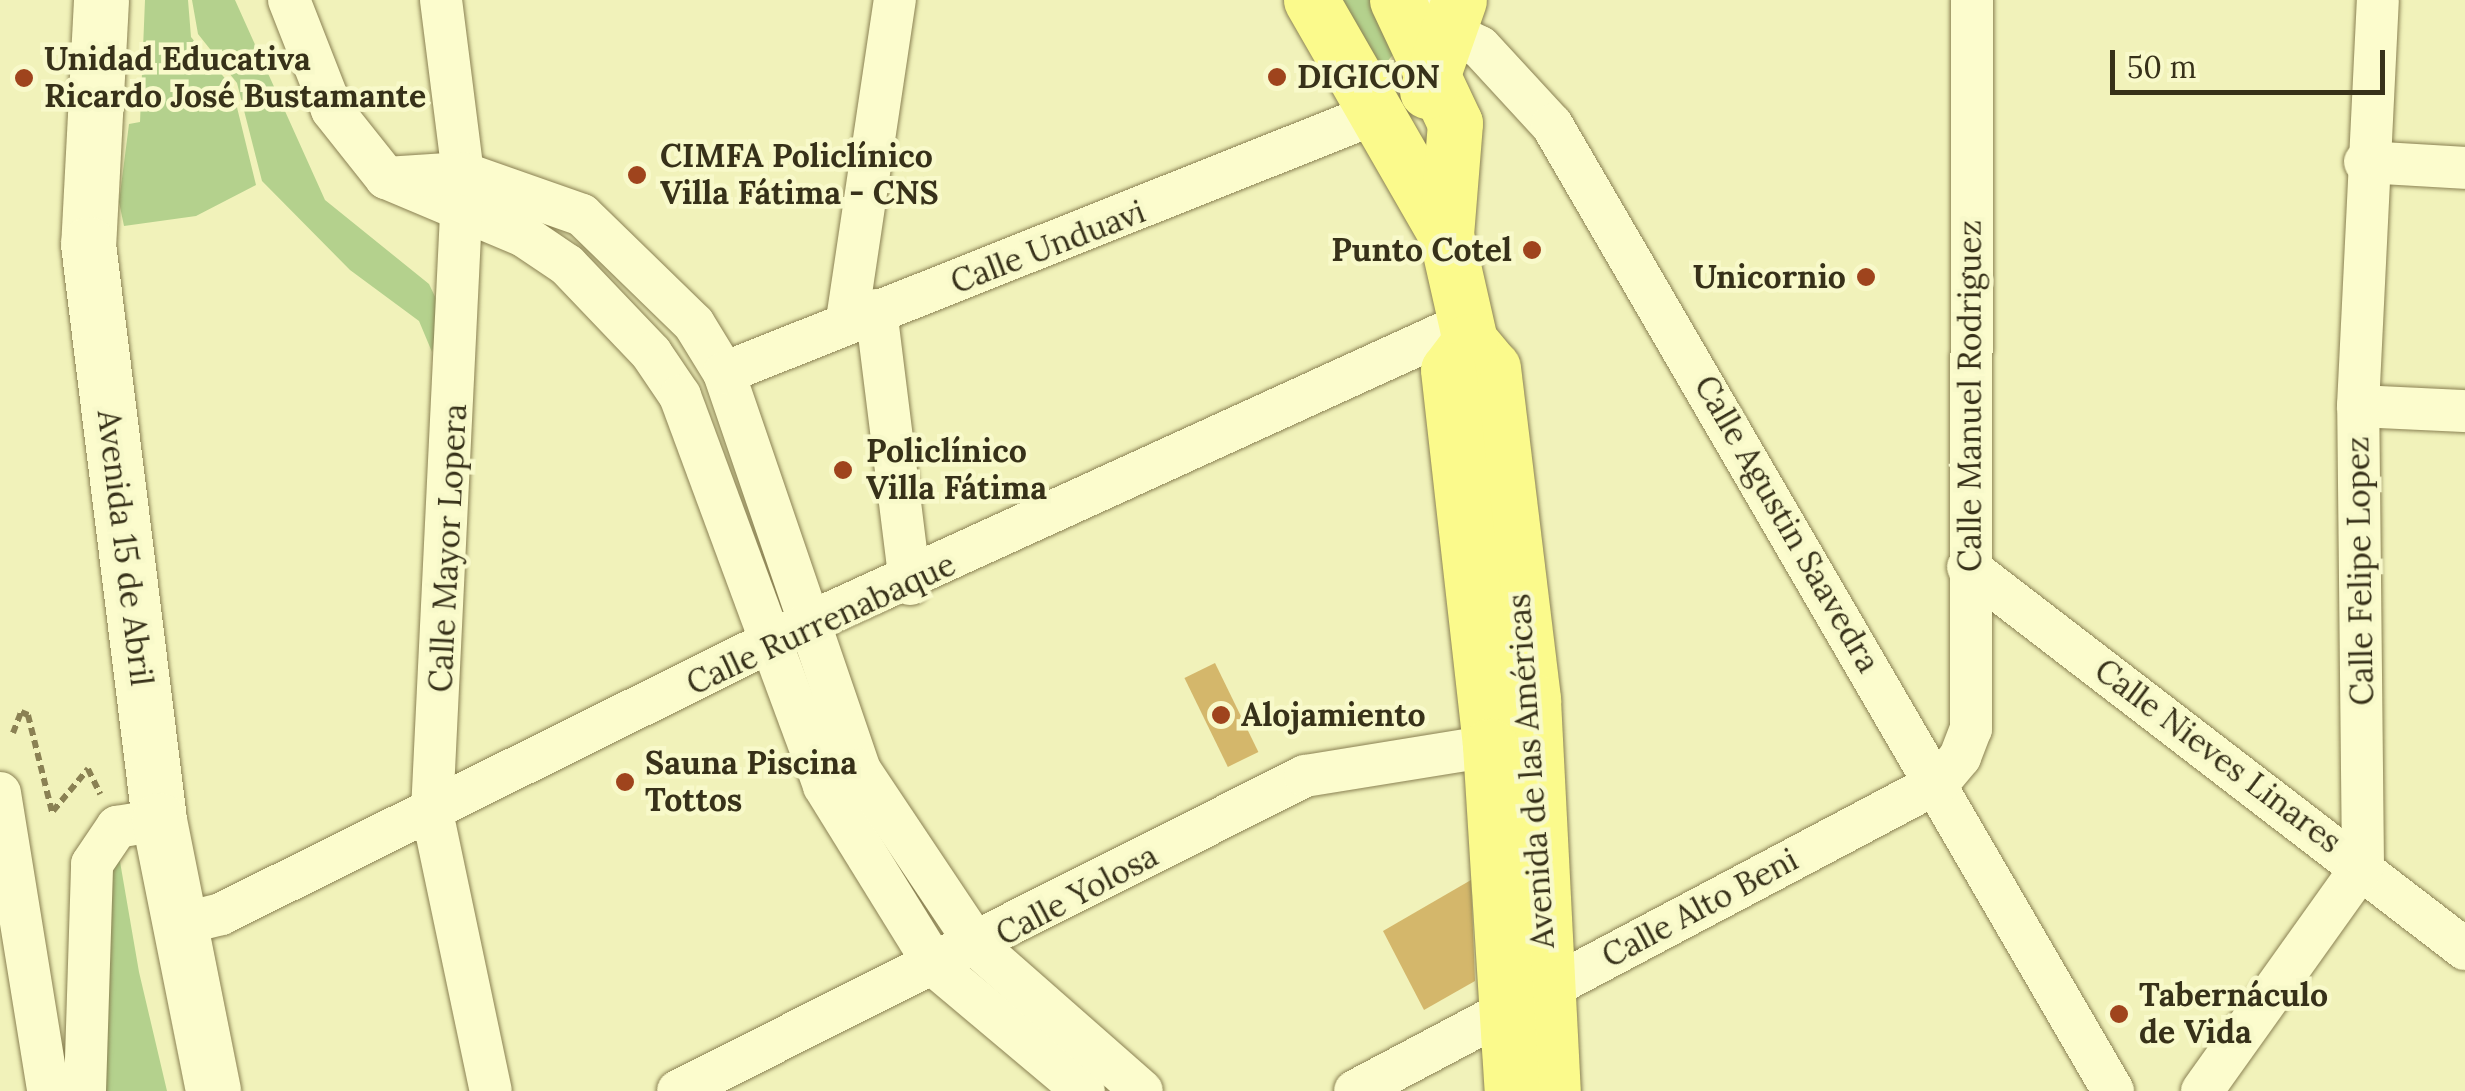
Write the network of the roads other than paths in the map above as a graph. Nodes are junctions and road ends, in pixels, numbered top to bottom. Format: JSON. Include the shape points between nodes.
{"nodes":[{"id":1,"x":100,"y":0,"type":"edge"},
{"id":2,"x":289,"y":0,"type":"edge"},
{"id":3,"x":440,"y":0,"type":"edge"},
{"id":4,"x":895,"y":0,"type":"edge"},
{"id":5,"x":1311,"y":0,"type":"edge"},
{"id":6,"x":1972,"y":0,"type":"edge"},
{"id":7,"x":2378,"y":0,"type":"edge"},
{"id":8,"x":1446,"y":22,"type":"edge"},
{"id":9,"x":1385,"y":136,"type":"junction"},
{"id":10,"x":2365,"y":162,"type":"junction"},
{"id":11,"x":2465,"y":168,"type":"edge"},
{"id":12,"x":463,"y":173,"type":"junction"},
{"id":13,"x":386,"y":178,"type":"junction"},
{"id":14,"x":462,"y":216,"type":"junction"},
{"id":15,"x":1446,"y":236,"type":"junction"},
{"id":16,"x":862,"y":315,"type":"junction"},
{"id":17,"x":1468,"y":332,"type":"junction"},
{"id":18,"x":724,"y":373,"type":"junction"},
{"id":19,"x":2358,"y":406,"type":"junction"},
{"id":20,"x":2465,"y":411,"type":"edge"},
{"id":21,"x":1968,"y":567,"type":"junction"},
{"id":22,"x":910,"y":584,"type":"junction"},
{"id":23,"x":806,"y":624,"type":"junction"},
{"id":24,"x":766,"y":646,"type":"junction"},
{"id":25,"x":1490,"y":746,"type":"junction"},
{"id":26,"x":1938,"y":782,"type":"junction"},
{"id":27,"x":0,"y":793,"type":"edge"},
{"id":28,"x":432,"y":812,"type":"junction"},
{"id":29,"x":159,"y":820,"type":"junction"},
{"id":30,"x":2363,"y":865,"type":"junction"},
{"id":31,"x":176,"y":924,"type":"junction"},
{"id":32,"x":978,"y":948,"type":"junction"},
{"id":33,"x":2465,"y":949,"type":"edge"},
{"id":34,"x":936,"y":967,"type":"junction"},
{"id":35,"x":1525,"y":1000,"type":"junction"},
{"id":36,"x":48,"y":1091,"type":"edge"},
{"id":37,"x":85,"y":1091,"type":"edge"},
{"id":38,"x":212,"y":1091,"type":"edge"},
{"id":39,"x":492,"y":1091,"type":"edge"},
{"id":40,"x":678,"y":1091,"type":"edge"},
{"id":41,"x":1084,"y":1091,"type":"edge"},
{"id":42,"x":1142,"y":1091,"type":"edge"},
{"id":43,"x":1355,"y":1091,"type":"edge"},
{"id":44,"x":1512,"y":1091,"type":"edge"},
{"id":45,"x":1553,"y":1091,"type":"edge"},
{"id":46,"x":2114,"y":1091,"type":"edge"},
{"id":47,"x":2202,"y":1091,"type":"edge"}],
"edges":[{"from":1,"to":29,"type":"main road","name":"Avenida 15 de Abril","via":[[88,244]]},
{"from":2,"to":13,"type":"street","via":[[332,110]]},
{"from":3,"to":12,"type":"street","name":"Calle Mayor Lopera"},
{"from":4,"to":16,"type":"street"},
{"from":5,"to":9,"type":"main road"},
{"from":6,"to":21,"type":"street","name":"Calle Manuel Rodriguez"},
{"from":7,"to":10,"type":"street","name":"Calle Felipe Lopez"},
{"from":8,"to":9,"type":"main road"},
{"from":8,"to":15,"type":"main road","via":[[1455,122]]},
{"from":8,"to":26,"type":"street","name":"Calle Agustin Saavedra","via":[[1552,125]]},
{"from":9,"to":15,"type":"main road"},
{"from":9,"to":16,"type":"street","name":"Calle Unduavi"},
{"from":10,"to":11,"type":"street"},
{"from":10,"to":19,"type":"street","name":"Calle Felipe Lopez"},
{"from":12,"to":13,"type":"street"},
{"from":12,"to":14,"type":"street","name":"Calle Mayor Lopera"},
{"from":12,"to":18,"type":"street","via":[[582,216],[643,265]]},
{"from":13,"to":14,"type":"street"},
{"from":14,"to":24,"type":"street","via":[[524,236],[567,266],[652,353],[680,396]]},
{"from":14,"to":28,"type":"street","name":"Calle Mayor Lopera"},
{"from":15,"to":17,"type":"main road","name":"Avenida de las Américas"},
{"from":16,"to":18,"type":"street","name":"Calle Unduavi"},
{"from":16,"to":22,"type":"street"},
{"from":17,"to":22,"type":"street","name":"Calle Rurrenabaque"},
{"from":17,"to":25,"type":"main road","name":"Avenida de las Américas","via":[[1448,370]]},
{"from":17,"to":35,"type":"main road","name":"Avenida de las Américas","via":[[1493,368],[1533,700]]},
{"from":18,"to":23,"type":"street"},
{"from":19,"to":20,"type":"street"},
{"from":19,"to":30,"type":"street","name":"Calle Felipe Lopez"},
{"from":21,"to":26,"type":"street","name":"Calle Manuel Rodriguez","via":[[1971,728]]},
{"from":21,"to":30,"type":"street","name":"Calle Nieves Linares"},
{"from":22,"to":23,"type":"street","name":"Calle Rurrenabaque"},
{"from":23,"to":24,"type":"street","name":"Calle Rurrenabaque"},
{"from":23,"to":32,"type":"street","via":[[860,770]]},
{"from":24,"to":28,"type":"street","name":"Calle Rurrenabaque"},
{"from":24,"to":34,"type":"street","via":[[824,786]]},
{"from":25,"to":32,"type":"street","name":"Calle Yolosa","via":[[1305,776]]},
{"from":25,"to":35,"type":"main road","name":"Avenida de las Américas"},
{"from":26,"to":35,"type":"street","name":"Calle Alto Beni"},
{"from":26,"to":46,"type":"street","name":"Calle Agustin Saavedra"},
{"from":27,"to":36,"type":"street"},
{"from":28,"to":31,"type":"street","name":"Calle Rurrenabaque","via":[[220,914]]},
{"from":28,"to":39,"type":"street","name":"Calle Mayor Lopera"},
{"from":29,"to":31,"type":"main road","name":"Avenida 15 de Abril"},
{"from":29,"to":37,"type":"street","via":[[117,827],[92,864]]},
{"from":30,"to":33,"type":"street","name":"Calle Nieves Linares"},
{"from":30,"to":47,"type":"street"},
{"from":31,"to":38,"type":"main road","name":"Avenida 15 de Abril"},
{"from":32,"to":34,"type":"street","name":"Calle Yolosa"},
{"from":32,"to":42,"type":"street"},
{"from":34,"to":40,"type":"street","name":"Calle Yolosa"},
{"from":34,"to":41,"type":"street"},
{"from":35,"to":43,"type":"street","name":"Calle Alto Beni"},
{"from":35,"to":44,"type":"main road","name":"Avenida de las Américas"},
{"from":35,"to":45,"type":"main road","name":"Avenida de las Américas"}]}
